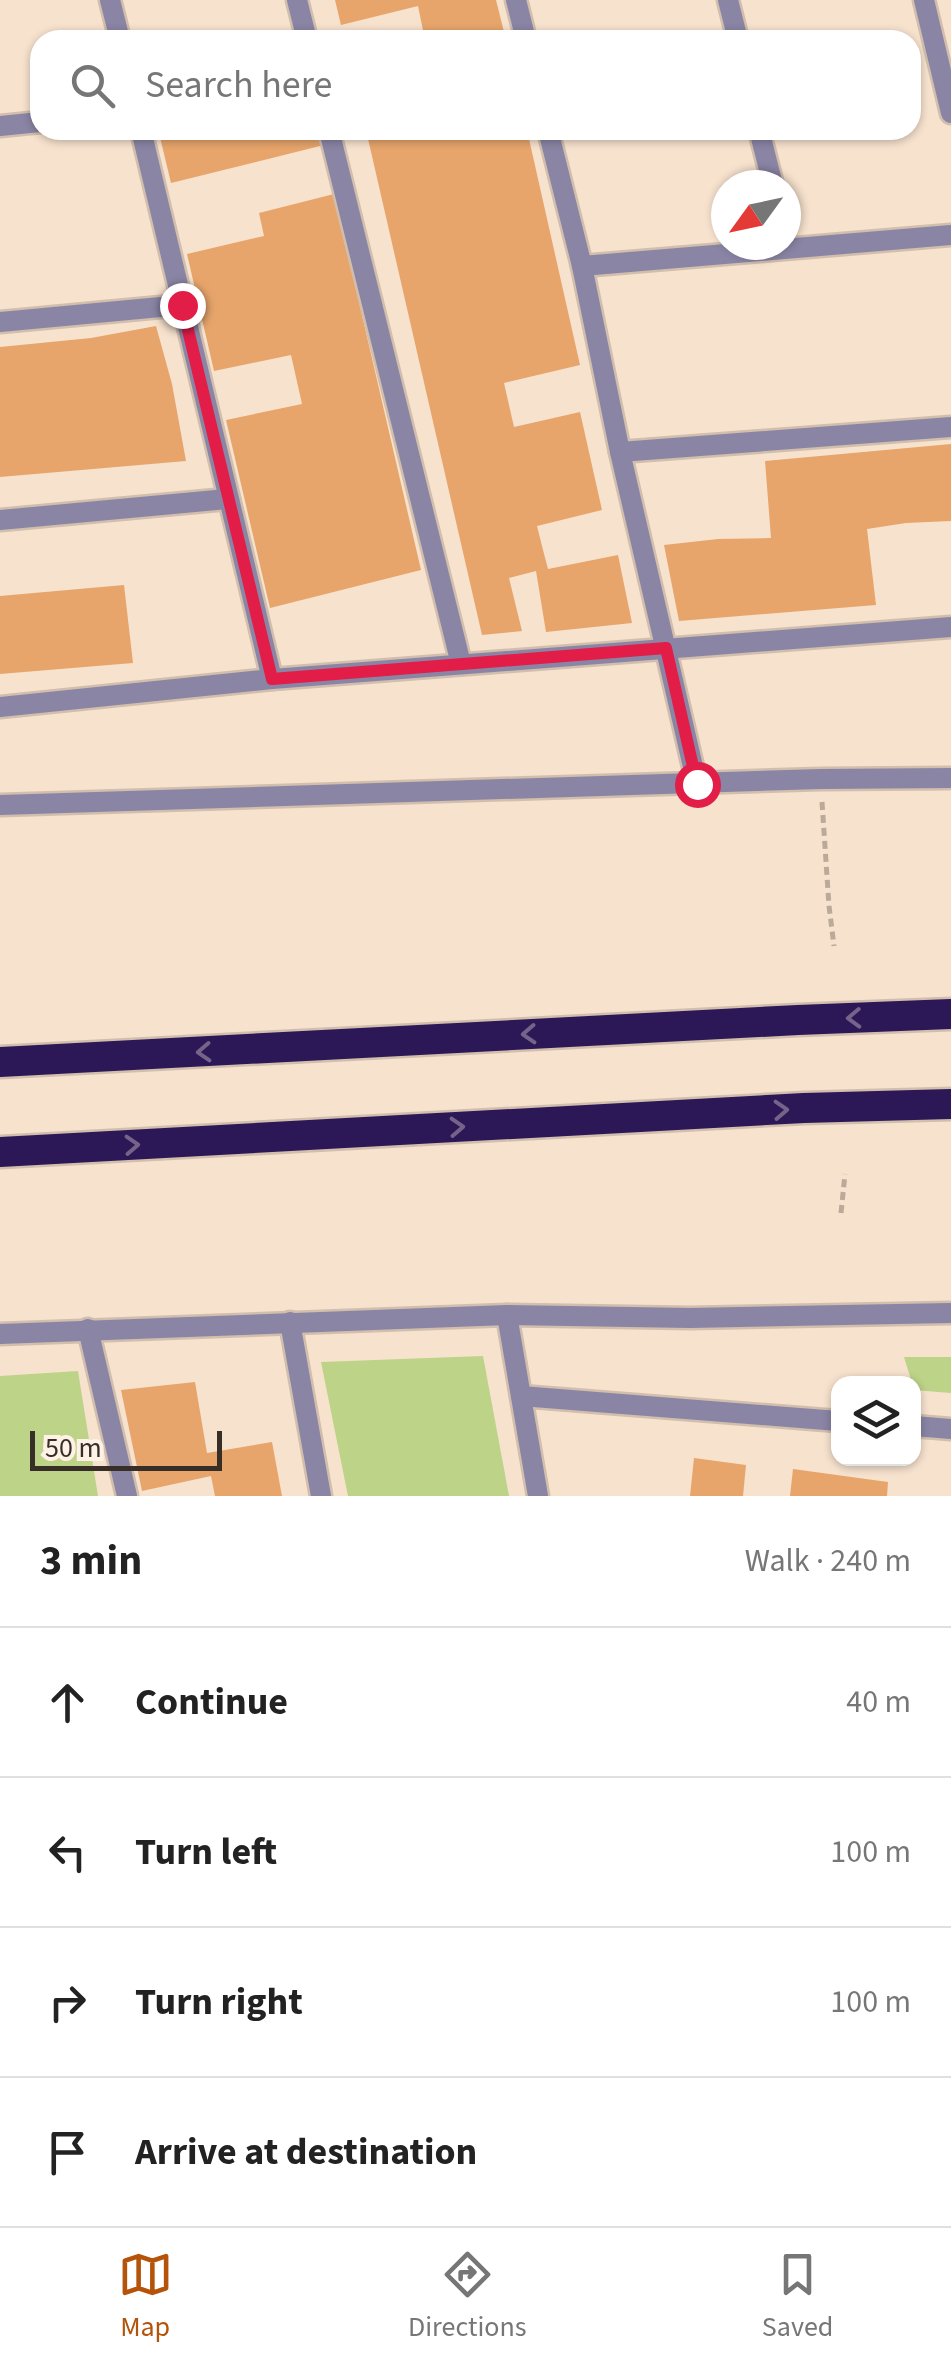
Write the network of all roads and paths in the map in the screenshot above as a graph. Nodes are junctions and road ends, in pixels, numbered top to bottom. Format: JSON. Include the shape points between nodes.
{"nodes":[{"id":1,"x":110,"y":0,"type":"edge"},
{"id":2,"x":298,"y":0,"type":"edge"},
{"id":3,"x":516,"y":0,"type":"edge"},
{"id":4,"x":728,"y":0,"type":"edge"},
{"id":5,"x":924,"y":0,"type":"edge"},
{"id":6,"x":118,"y":30,"type":"edge"},
{"id":7,"x":305,"y":30,"type":"edge"},
{"id":8,"x":524,"y":30,"type":"edge"},
{"id":9,"x":736,"y":30,"type":"edge"},
{"id":10,"x":943,"y":43,"type":"edge"},
{"id":11,"x":951,"y":113,"type":"edge"},
{"id":12,"x":30,"y":123,"type":"edge"},
{"id":13,"x":0,"y":126,"type":"edge"},
{"id":14,"x":143,"y":140,"type":"edge"},
{"id":15,"x":332,"y":140,"type":"edge"},
{"id":16,"x":550,"y":140,"type":"edge"},
{"id":17,"x":762,"y":140,"type":"edge"},
{"id":18,"x":769,"y":170,"type":"edge"},
{"id":19,"x":951,"y":235,"type":"edge"},
{"id":20,"x":801,"y":243,"type":"edge"},
{"id":21,"x":711,"y":252,"type":"edge"},
{"id":22,"x":582,"y":266,"type":"junction"},
{"id":23,"x":182,"y":305,"type":"junction"},
{"id":24,"x":0,"y":322,"type":"edge"},
{"id":25,"x":951,"y":427,"type":"edge"},
{"id":26,"x":620,"y":452,"type":"junction"},
{"id":27,"x":228,"y":499,"type":"junction"},
{"id":28,"x":0,"y":520,"type":"edge"},
{"id":29,"x":951,"y":627,"type":"edge"},
{"id":30,"x":666,"y":648,"type":"junction"},
{"id":31,"x":462,"y":664,"type":"junction"},
{"id":32,"x":272,"y":679,"type":"junction"},
{"id":33,"x":0,"y":707,"type":"edge"},
{"id":34,"x":951,"y":778,"type":"edge"},
{"id":35,"x":821,"y":779,"type":"junction"},
{"id":36,"x":697,"y":784,"type":"junction"},
{"id":37,"x":0,"y":805,"type":"edge"},
{"id":38,"x":834,"y":946,"type":"dead end"},
{"id":39,"x":951,"y":1014,"type":"edge"},
{"id":40,"x":0,"y":1062,"type":"edge"},
{"id":41,"x":951,"y":1104,"type":"edge"},
{"id":42,"x":0,"y":1153,"type":"edge"},
{"id":43,"x":845,"y":1174,"type":"dead end"},
{"id":44,"x":842,"y":1213,"type":"dead end"},
{"id":45,"x":951,"y":1313,"type":"edge"},
{"id":46,"x":507,"y":1315,"type":"junction"},
{"id":47,"x":290,"y":1322,"type":"junction"},
{"id":48,"x":88,"y":1329,"type":"junction"},
{"id":49,"x":0,"y":1334,"type":"edge"},
{"id":50,"x":521,"y":1396,"type":"junction"},
{"id":51,"x":831,"y":1420,"type":"edge"},
{"id":52,"x":921,"y":1426,"type":"edge"},
{"id":53,"x":951,"y":1428,"type":"edge"},
{"id":54,"x":127,"y":1496,"type":"edge"},
{"id":55,"x":321,"y":1496,"type":"edge"},
{"id":56,"x":538,"y":1496,"type":"edge"}],
"edges":[{"from":1,"to":6,"type":"street"},
{"from":2,"to":7,"type":"street"},
{"from":3,"to":8,"type":"street"},
{"from":4,"to":9,"type":"street"},
{"from":5,"to":10,"type":"street"},
{"from":10,"to":11,"type":"street"},
{"from":12,"to":13,"type":"street"},
{"from":14,"to":23,"type":"street"},
{"from":15,"to":31,"type":"street"},
{"from":16,"to":22,"type":"street"},
{"from":17,"to":18,"type":"street"},
{"from":19,"to":20,"type":"street"},
{"from":21,"to":22,"type":"street"},
{"from":22,"to":26,"type":"street"},
{"from":23,"to":24,"type":"street"},
{"from":23,"to":27,"type":"street"},
{"from":25,"to":26,"type":"street"},
{"from":26,"to":30,"type":"street"},
{"from":27,"to":28,"type":"street"},
{"from":27,"to":32,"type":"street"},
{"from":29,"to":30,"type":"street"},
{"from":30,"to":31,"type":"street"},
{"from":30,"to":36,"type":"street"},
{"from":31,"to":32,"type":"street"},
{"from":32,"to":33,"type":"street"},
{"from":34,"to":35,"type":"street"},
{"from":35,"to":36,"type":"street"},
{"from":35,"to":38,"type":"path"},
{"from":36,"to":37,"type":"street"},
{"from":39,"to":40,"type":"highway","one_way":true},
{"from":42,"to":41,"type":"highway","one_way":true},
{"from":43,"to":44,"type":"path"},
{"from":45,"to":46,"type":"street"},
{"from":46,"to":47,"type":"street"},
{"from":46,"to":50,"type":"street"},
{"from":47,"to":48,"type":"street"},
{"from":47,"to":55,"type":"street"},
{"from":48,"to":49,"type":"street"},
{"from":48,"to":54,"type":"street"},
{"from":50,"to":51,"type":"street"},
{"from":50,"to":56,"type":"street"},
{"from":52,"to":53,"type":"street"}]}
